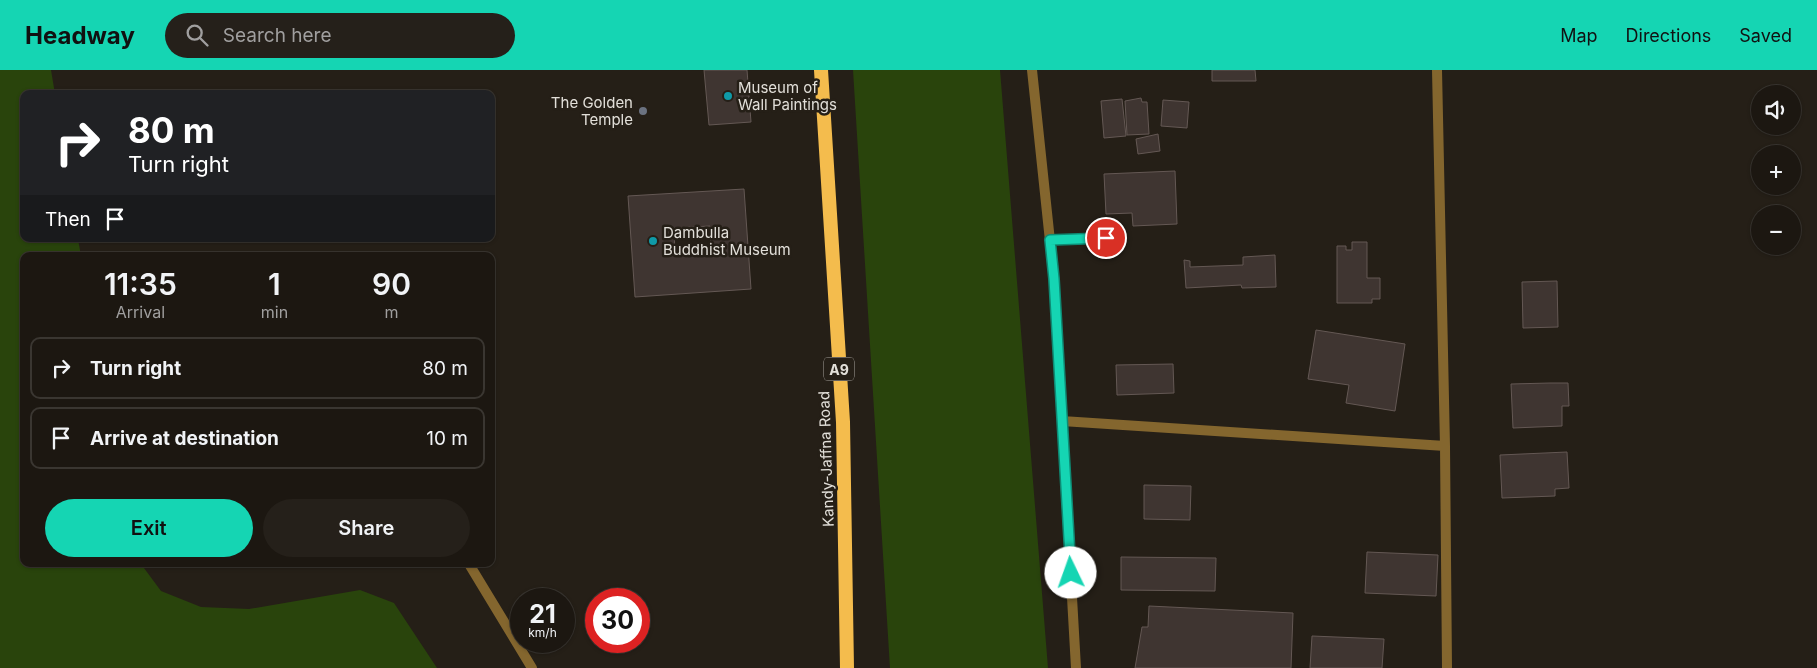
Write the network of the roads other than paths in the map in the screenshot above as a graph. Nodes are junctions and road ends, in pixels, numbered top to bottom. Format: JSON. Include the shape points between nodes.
{"nodes":[{"id":1,"x":821,"y":70,"type":"edge"},
{"id":2,"x":1032,"y":70,"type":"edge"},
{"id":3,"x":1437,"y":70,"type":"edge"},
{"id":4,"x":1106,"y":238,"type":"dead end"},
{"id":5,"x":1050,"y":240,"type":"junction"},
{"id":6,"x":1062,"y":421,"type":"junction"},
{"id":7,"x":1445,"y":446,"type":"junction"},
{"id":8,"x":471,"y":567,"type":"edge"},
{"id":9,"x":532,"y":668,"type":"edge"},
{"id":10,"x":847,"y":668,"type":"edge"},
{"id":11,"x":1076,"y":668,"type":"edge"},
{"id":12,"x":1446,"y":668,"type":"edge"}],
"edges":[{"from":1,"to":10,"type":"highway","name":"Kandy-Jaffna Road","number":"A9","via":[[842,422]]},
{"from":2,"to":5,"type":"street"},
{"from":3,"to":7,"type":"street"},
{"from":4,"to":5,"type":"street"},
{"from":5,"to":6,"type":"street"},
{"from":6,"to":7,"type":"street"},
{"from":6,"to":11,"type":"street"},
{"from":7,"to":12,"type":"street"},
{"from":8,"to":9,"type":"street"}]}
